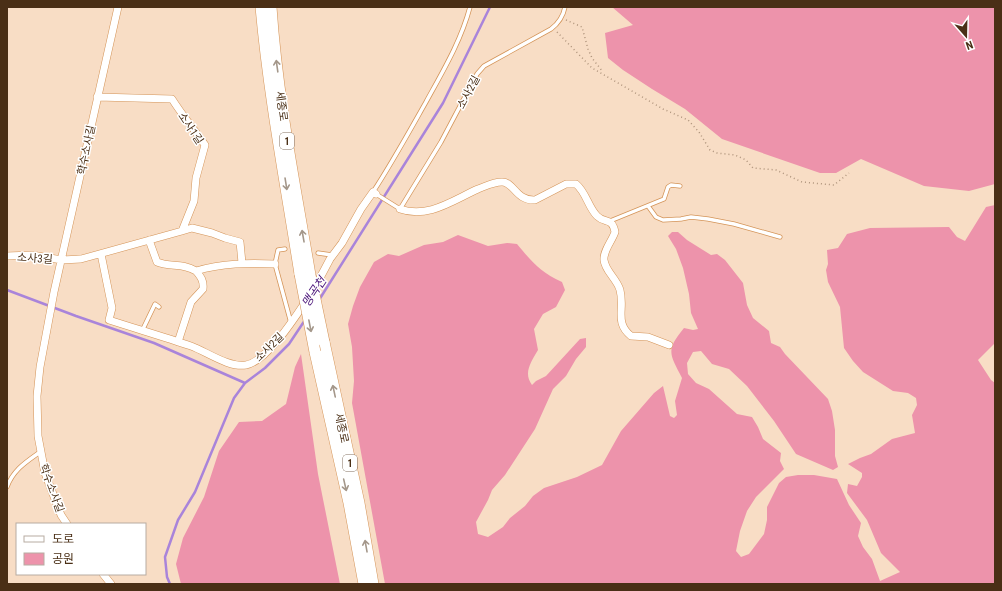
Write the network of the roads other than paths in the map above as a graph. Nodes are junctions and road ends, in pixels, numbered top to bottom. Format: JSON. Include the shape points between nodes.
{"nodes":[{"id":1,"x":118,"y":7,"type":"edge"},
{"id":2,"x":261,"y":7,"type":"edge"},
{"id":3,"x":271,"y":7,"type":"edge"},
{"id":4,"x":470,"y":7,"type":"edge"},
{"id":5,"x":565,"y":7,"type":"edge"},
{"id":6,"x":97,"y":97,"type":"junction"},
{"id":7,"x":680,"y":186,"type":"dead end"},
{"id":8,"x":374,"y":193,"type":"junction"},
{"id":9,"x":648,"y":206,"type":"junction"},
{"id":10,"x":399,"y":208,"type":"junction"},
{"id":11,"x":610,"y":221,"type":"junction"},
{"id":12,"x":182,"y":230,"type":"junction"},
{"id":13,"x":780,"y":237,"type":"dead end"},
{"id":14,"x":149,"y":240,"type":"junction"},
{"id":15,"x":285,"y":249,"type":"dead end"},
{"id":16,"x":318,"y":253,"type":"dead end"},
{"id":17,"x":101,"y":254,"type":"junction"},
{"id":18,"x":333,"y":255,"type":"junction"},
{"id":19,"x":7,"y":256,"type":"edge"},
{"id":20,"x":62,"y":260,"type":"junction"},
{"id":21,"x":242,"y":263,"type":"junction"},
{"id":22,"x":275,"y":264,"type":"junction"},
{"id":23,"x":196,"y":271,"type":"junction"},
{"id":24,"x":305,"y":274,"type":"junction"},
{"id":25,"x":159,"y":307,"type":"dead end"},
{"id":26,"x":291,"y":324,"type":"junction"},
{"id":27,"x":142,"y":330,"type":"junction"},
{"id":28,"x":178,"y":342,"type":"junction"},
{"id":29,"x":669,"y":345,"type":"dead end"},
{"id":30,"x":40,"y":452,"type":"junction"},
{"id":31,"x":7,"y":487,"type":"edge"},
{"id":32,"x":66,"y":523,"type":"edge"},
{"id":33,"x":104,"y":575,"type":"edge"},
{"id":34,"x":111,"y":584,"type":"edge"},
{"id":35,"x":364,"y":584,"type":"edge"},
{"id":36,"x":372,"y":584,"type":"edge"}],
"edges":[{"from":1,"to":6,"type":"street","name":"학수소사길"},
{"from":2,"to":24,"type":"main road","name":"세종로","number":"1","one_way":true,"via":[[277,131]]},
{"from":24,"to":3,"type":"main road","name":"세종로","number":"1","one_way":true},
{"from":4,"to":8,"type":"lane","via":[[465,26],[442,74]]},
{"from":5,"to":10,"type":"lane","name":"소사2길","via":[[560,22],[553,28],[484,66],[477,74],[441,142]]},
{"from":6,"to":12,"type":"street","name":"소사1길","via":[[172,99],[205,144],[196,178],[194,201]]},
{"from":6,"to":20,"type":"street","name":"학수소사길"},
{"from":7,"to":9,"type":"lane","via":[[671,185],[664,199]]},
{"from":8,"to":10,"type":"lane"},
{"from":8,"to":18,"type":"street","name":"소사2길","via":[[361,208]]},
{"from":9,"to":11,"type":"lane"},
{"from":9,"to":13,"type":"lane","via":[[656,217],[663,220],[691,217],[708,219]]},
{"from":10,"to":11,"type":"street","via":[[408,212],[424,212],[489,184],[503,182],[524,199],[535,200],[572,183],[581,188],[595,214]]},
{"from":11,"to":29,"type":"street","via":[[615,232],[604,259],[620,289],[622,326],[631,336],[648,337]]},
{"from":12,"to":14,"type":"street"},
{"from":12,"to":21,"type":"street","via":[[192,228],[240,242]]},
{"from":14,"to":17,"type":"street"},
{"from":14,"to":23,"type":"street","via":[[157,262],[188,266]]},
{"from":15,"to":22,"type":"lane","via":[[278,250]]},
{"from":16,"to":18,"type":"lane"},
{"from":17,"to":20,"type":"street"},
{"from":17,"to":27,"type":"street","name":"소사2길","via":[[112,308],[109,320]]},
{"from":18,"to":26,"type":"street","name":"소사2길","via":[[319,282]]},
{"from":19,"to":20,"type":"street","name":"소사3길","via":[[32,255]]},
{"from":20,"to":30,"type":"street","name":"학수소사길","via":[[40,367],[37,396]]},
{"from":21,"to":22,"type":"street"},
{"from":21,"to":23,"type":"street","via":[[210,266]]},
{"from":22,"to":26,"type":"lane"},
{"from":23,"to":28,"type":"street","via":[[202,277],[203,289],[191,302]]},
{"from":24,"to":35,"type":"main road","name":"세종로","number":"1","one_way":true,"bridge":true,"via":[[315,352],[349,503]]},
{"from":36,"to":24,"type":"main road","name":"세종로","number":"1","one_way":true,"bridge":true,"via":[[359,503],[324,342]]},
{"from":25,"to":27,"type":"lane","via":[[155,304]]},
{"from":26,"to":28,"type":"street","name":"소사2길","via":[[280,339],[258,359],[246,365],[234,365]]},
{"from":27,"to":28,"type":"street","name":"소사2길"},
{"from":30,"to":31,"type":"lane","name":"학수소사길","via":[[11,477]]},
{"from":30,"to":32,"type":"street","name":"학수소사길","via":[[47,479]]},
{"from":33,"to":34,"type":"street"}]}
